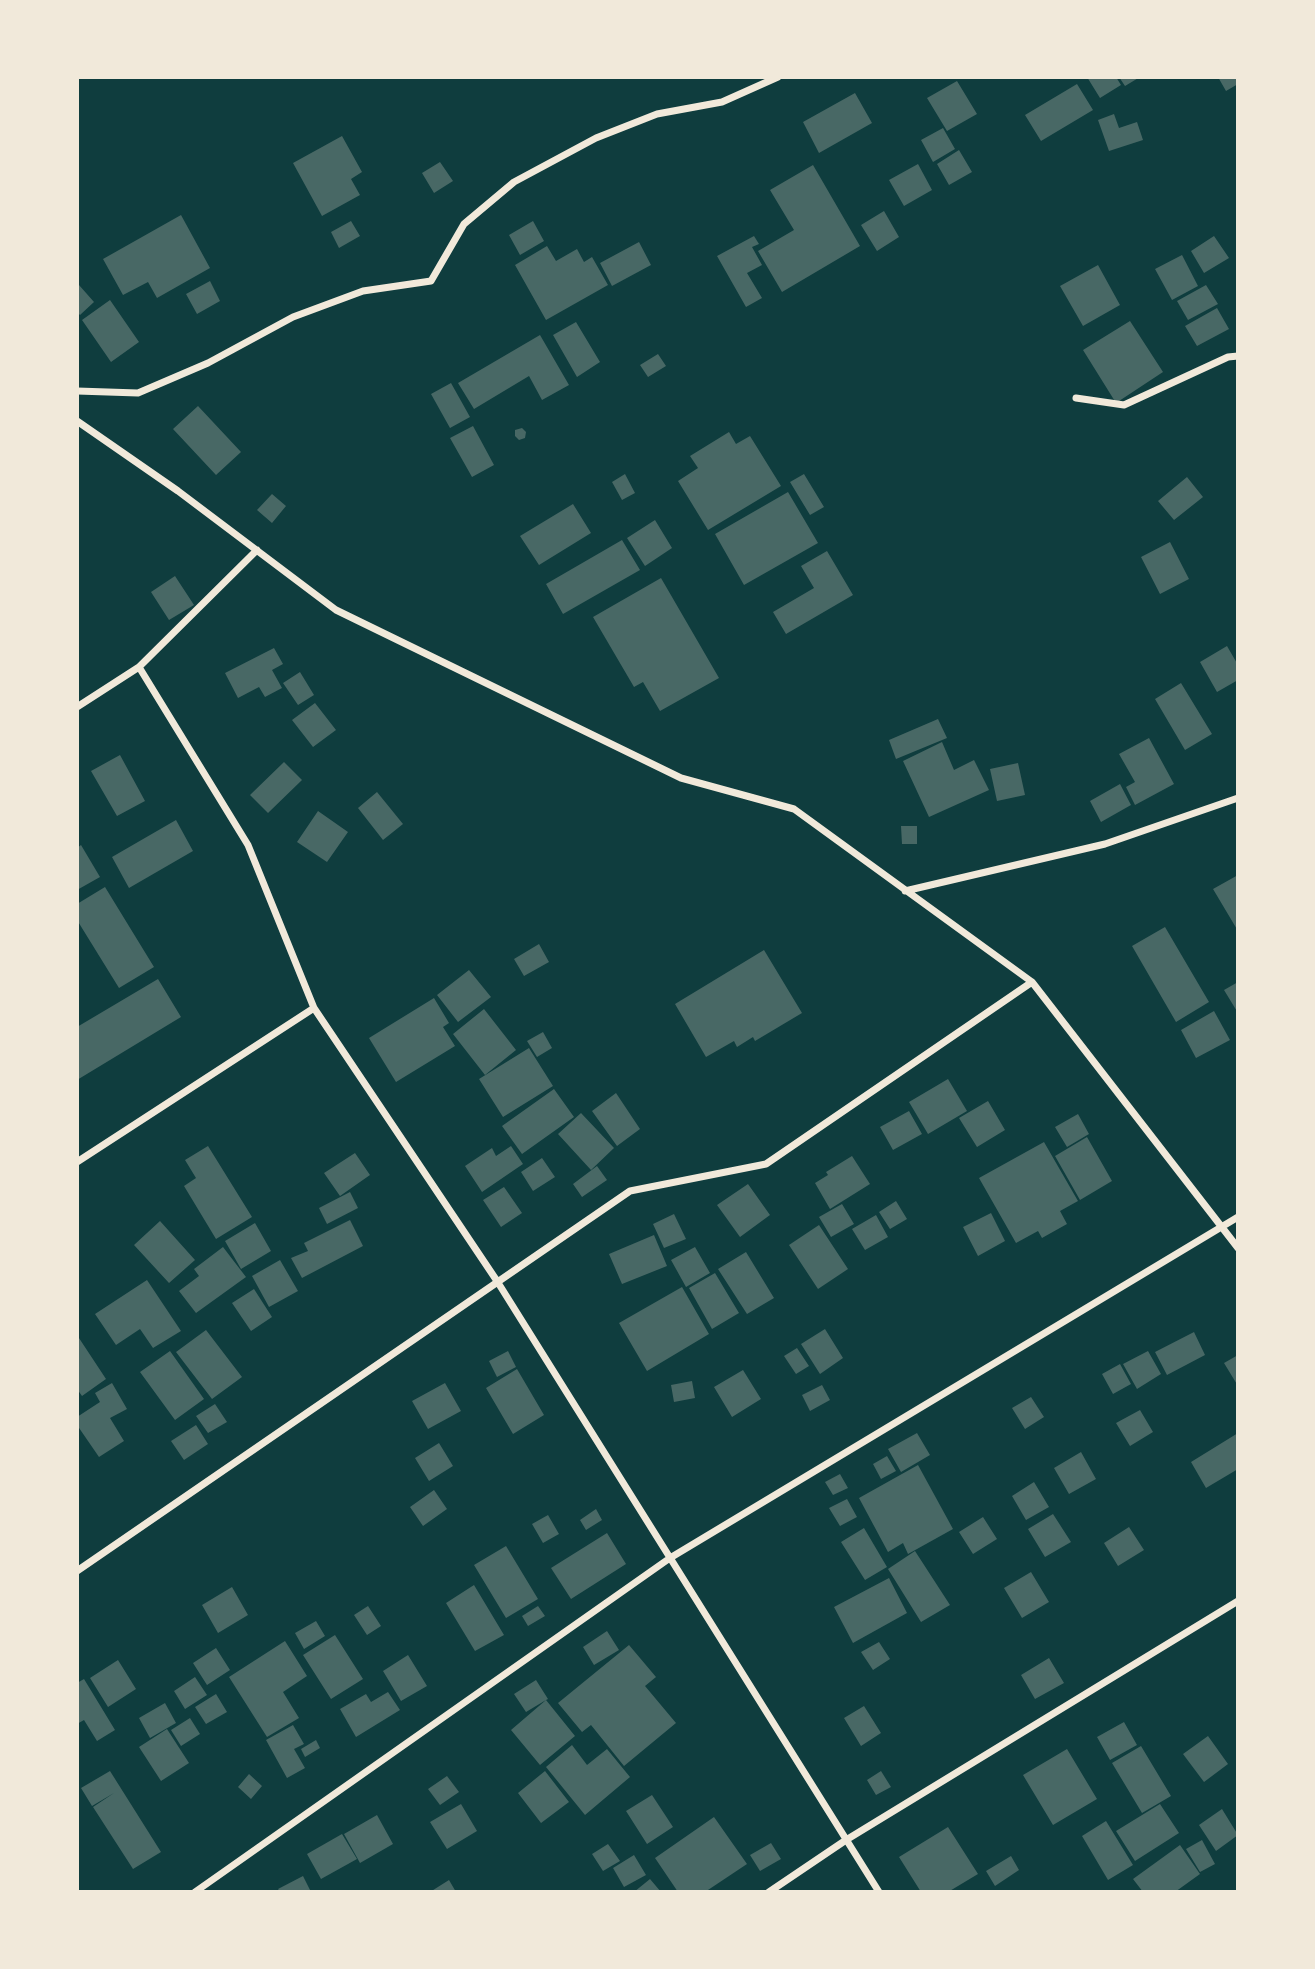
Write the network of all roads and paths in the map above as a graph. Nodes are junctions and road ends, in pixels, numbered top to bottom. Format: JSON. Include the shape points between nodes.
{"nodes":[{"id":1,"x":778,"y":77,"type":"edge"},
{"id":2,"x":1238,"y":355,"type":"edge"},
{"id":3,"x":77,"y":391,"type":"edge"},
{"id":4,"x":1076,"y":398,"type":"dead end"},
{"id":5,"x":77,"y":421,"type":"edge"},
{"id":6,"x":257,"y":550,"type":"junction"},
{"id":7,"x":139,"y":667,"type":"junction"},
{"id":8,"x":77,"y":707,"type":"edge"},
{"id":9,"x":1238,"y":798,"type":"edge"},
{"id":10,"x":905,"y":891,"type":"junction"},
{"id":11,"x":1032,"y":982,"type":"junction"},
{"id":12,"x":314,"y":1008,"type":"junction"},
{"id":13,"x":77,"y":1161,"type":"edge"},
{"id":14,"x":1238,"y":1217,"type":"edge"},
{"id":15,"x":1222,"y":1228,"type":"junction"},
{"id":16,"x":1238,"y":1248,"type":"edge"},
{"id":17,"x":497,"y":1281,"type":"junction"},
{"id":18,"x":670,"y":1558,"type":"junction"},
{"id":19,"x":77,"y":1571,"type":"edge"},
{"id":20,"x":1238,"y":1601,"type":"edge"},
{"id":21,"x":846,"y":1840,"type":"junction"},
{"id":22,"x":195,"y":1892,"type":"edge"},
{"id":23,"x":769,"y":1892,"type":"edge"},
{"id":24,"x":878,"y":1892,"type":"edge"}],
"edges":[{"from":1,"to":3,"type":"street","via":[[722,102],[657,114],[596,138],[514,182],[464,224],[431,281],[363,291],[293,317],[208,363],[138,393]]},
{"from":2,"to":4,"type":"street","via":[[1124,405]]},
{"from":5,"to":6,"type":"street"},
{"from":6,"to":7,"type":"street"},
{"from":6,"to":10,"type":"street","via":[[336,610],[681,779],[794,809]]},
{"from":7,"to":8,"type":"street"},
{"from":7,"to":12,"type":"street","via":[[248,845]]},
{"from":9,"to":10,"type":"street","via":[[1105,844]]},
{"from":10,"to":11,"type":"street"},
{"from":11,"to":15,"type":"street"},
{"from":11,"to":17,"type":"street","via":[[766,1164],[630,1191]]},
{"from":12,"to":13,"type":"street"},
{"from":12,"to":17,"type":"street"},
{"from":14,"to":15,"type":"street"},
{"from":15,"to":16,"type":"street"},
{"from":15,"to":18,"type":"street"},
{"from":17,"to":18,"type":"street"},
{"from":17,"to":19,"type":"street"},
{"from":18,"to":21,"type":"street"},
{"from":18,"to":22,"type":"street"},
{"from":20,"to":21,"type":"street"},
{"from":21,"to":23,"type":"street"},
{"from":21,"to":24,"type":"street"}]}
